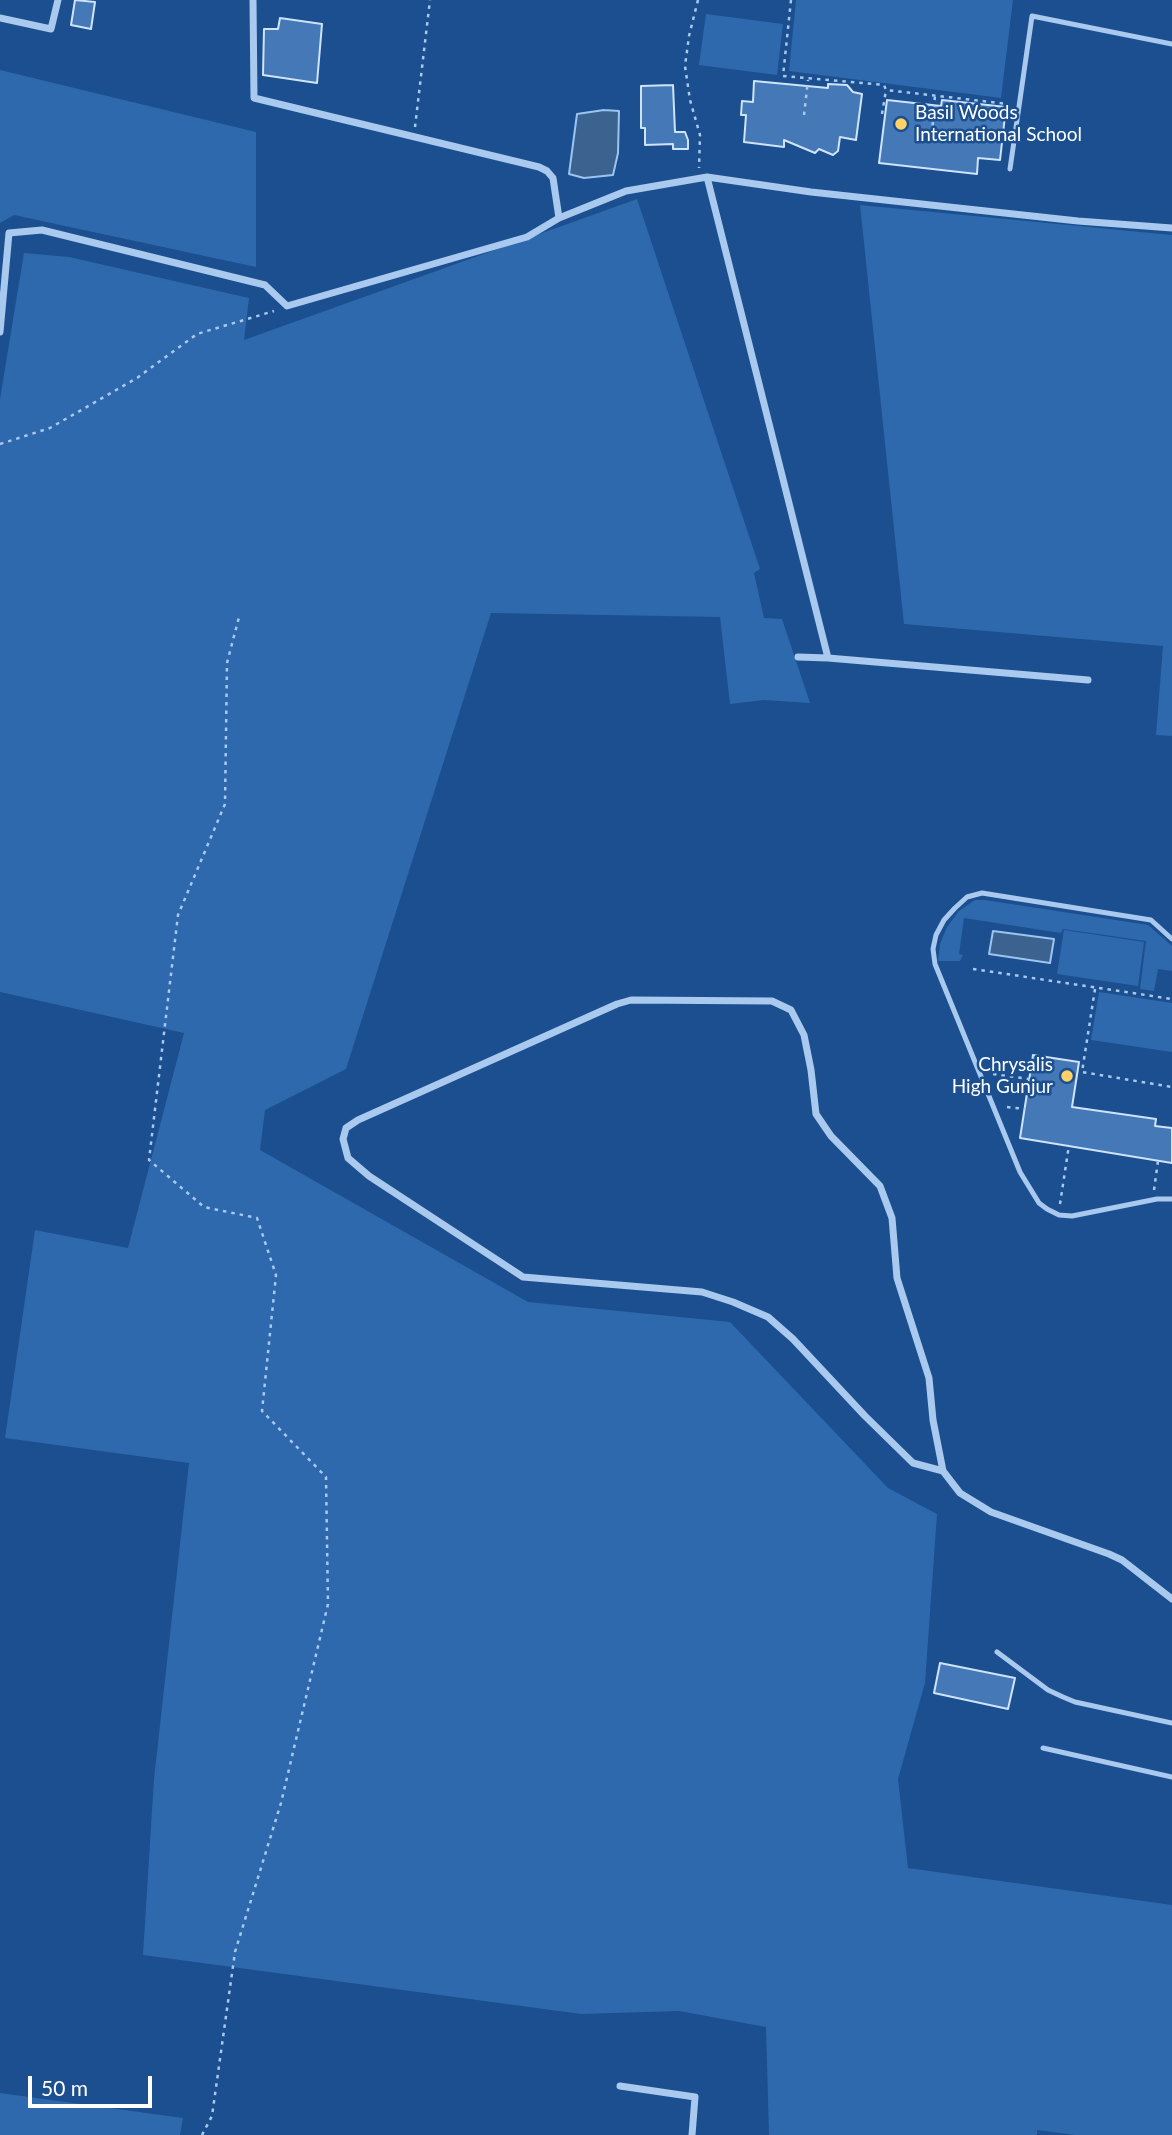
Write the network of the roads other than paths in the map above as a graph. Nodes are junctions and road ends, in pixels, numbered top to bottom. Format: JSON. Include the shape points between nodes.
{"nodes":[{"id":1,"x":58,"y":0,"type":"edge"},
{"id":2,"x":253,"y":0,"type":"edge"},
{"id":3,"x":0,"y":18,"type":"edge"},
{"id":4,"x":1172,"y":44,"type":"edge"},
{"id":5,"x":1010,"y":169,"type":"dead end"},
{"id":6,"x":703,"y":177,"type":"junction"},
{"id":7,"x":559,"y":218,"type":"junction"},
{"id":8,"x":1172,"y":228,"type":"edge"},
{"id":9,"x":0,"y":332,"type":"edge"},
{"id":10,"x":798,"y":657,"type":"dead end"},
{"id":11,"x":828,"y":658,"type":"junction"},
{"id":12,"x":1088,"y":680,"type":"dead end"},
{"id":13,"x":1172,"y":939,"type":"edge"},
{"id":14,"x":1172,"y":1199,"type":"edge"},
{"id":15,"x":943,"y":1471,"type":"junction"},
{"id":16,"x":1172,"y":1599,"type":"edge"},
{"id":17,"x":997,"y":1653,"type":"dead end"},
{"id":18,"x":1172,"y":1723,"type":"edge"},
{"id":19,"x":1043,"y":1748,"type":"dead end"},
{"id":20,"x":1172,"y":1777,"type":"edge"},
{"id":21,"x":620,"y":2086,"type":"dead end"},
{"id":22,"x":692,"y":2135,"type":"edge"}],
"edges":[{"from":1,"to":3,"type":"street","via":[[51,29]]},
{"from":2,"to":7,"type":"street","via":[[254,98],[539,167],[553,178]]},
{"from":4,"to":5,"type":"lane","via":[[1032,16]]},
{"from":6,"to":7,"type":"street","via":[[626,191]]},
{"from":6,"to":8,"type":"street"},
{"from":6,"to":11,"type":"street"},
{"from":7,"to":9,"type":"street","via":[[527,237],[287,306],[265,285],[42,230],[9,233]]},
{"from":10,"to":11,"type":"street"},
{"from":11,"to":12,"type":"street"},
{"from":13,"to":14,"type":"lane","via":[[1151,920],[982,893],[967,897],[944,920],[933,949],[935,964],[1032,1194],[1047,1209],[1072,1216]]},
{"from":15,"to":15,"type":"street","via":[[929,1378],[897,1278],[892,1218],[880,1186],[816,1114],[804,1035],[791,1010],[772,1002],[631,1000],[346,1128],[343,1139],[348,1158],[369,1176],[523,1277],[702,1292],[768,1317],[913,1463]]},
{"from":15,"to":16,"type":"street","via":[[960,1493],[991,1512],[1122,1560]]},
{"from":17,"to":18,"type":"lane","via":[[1063,1698]]},
{"from":19,"to":20,"type":"lane"},
{"from":21,"to":22,"type":"street","via":[[695,2097]]}]}
